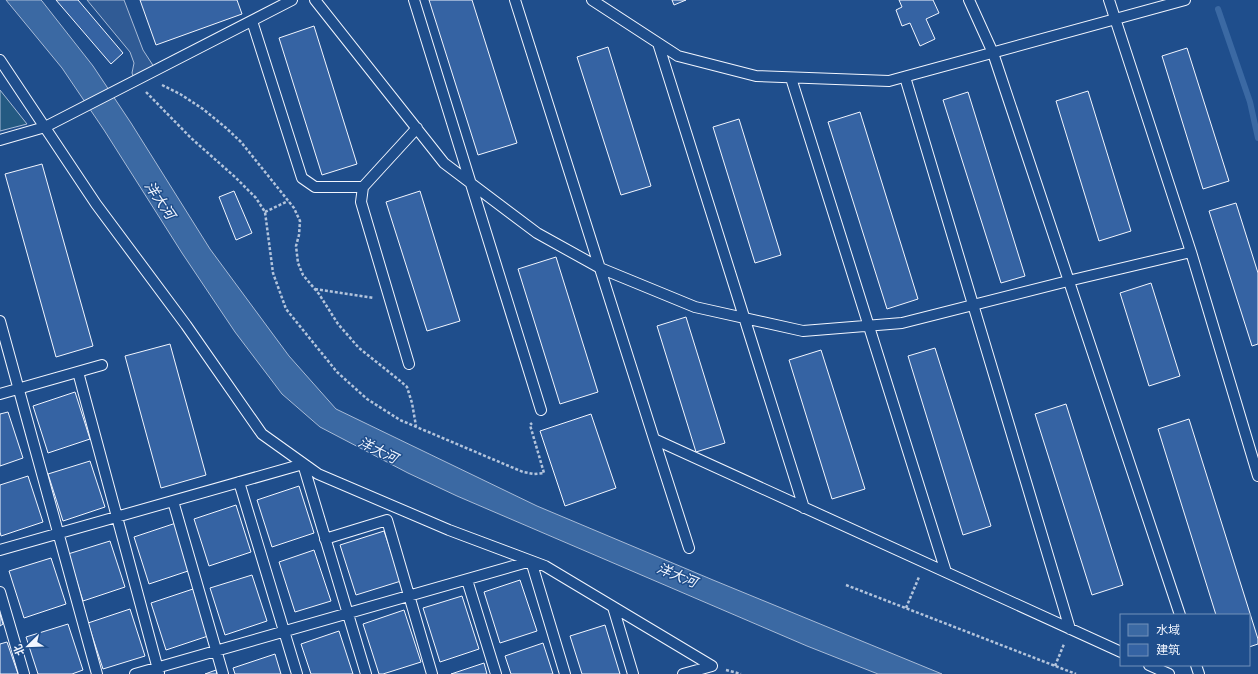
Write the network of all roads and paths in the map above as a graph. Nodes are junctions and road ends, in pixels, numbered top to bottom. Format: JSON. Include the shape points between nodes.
{"nodes":[{"id":1,"x":292,"y":0,"type":"edge"},
{"id":2,"x":316,"y":0,"type":"edge"},
{"id":3,"x":414,"y":0,"type":"edge"},
{"id":4,"x":515,"y":0,"type":"edge"},
{"id":5,"x":592,"y":0,"type":"edge"},
{"id":6,"x":1109,"y":0,"type":"edge"},
{"id":7,"x":1185,"y":0,"type":"edge"},
{"id":8,"x":972,"y":3,"type":"edge"},
{"id":9,"x":1116,"y":20,"type":"junction"},
{"id":10,"x":252,"y":21,"type":"junction"},
{"id":11,"x":658,"y":43,"type":"junction"},
{"id":12,"x":992,"y":53,"type":"junction"},
{"id":13,"x":0,"y":60,"type":"edge"},
{"id":14,"x":146,"y":75,"type":"junction"},
{"id":15,"x":905,"y":77,"type":"junction"},
{"id":16,"x":791,"y":78,"type":"junction"},
{"id":17,"x":135,"y":81,"type":"junction"},
{"id":18,"x":45,"y":127,"type":"junction"},
{"id":19,"x":417,"y":128,"type":"junction"},
{"id":20,"x":0,"y":140,"type":"edge"},
{"id":21,"x":471,"y":183,"type":"junction"},
{"id":22,"x":363,"y":187,"type":"junction"},
{"id":23,"x":288,"y":201,"type":"junction"},
{"id":24,"x":265,"y":212,"type":"junction"},
{"id":25,"x":1191,"y":252,"type":"junction"},
{"id":26,"x":600,"y":268,"type":"junction"},
{"id":27,"x":1068,"y":281,"type":"junction"},
{"id":28,"x":315,"y":288,"type":"junction"},
{"id":29,"x":390,"y":300,"type":"junction"},
{"id":30,"x":973,"y":305,"type":"junction"},
{"id":31,"x":745,"y":318,"type":"junction"},
{"id":32,"x":0,"y":321,"type":"edge"},
{"id":33,"x":869,"y":326,"type":"junction"},
{"id":34,"x":409,"y":364,"type":"dead end"},
{"id":35,"x":102,"y":365,"type":"dead end"},
{"id":36,"x":78,"y":372,"type":"junction"},
{"id":37,"x":19,"y":389,"type":"junction"},
{"id":38,"x":0,"y":394,"type":"edge"},
{"id":39,"x":541,"y":410,"type":"joint"},
{"id":40,"x":416,"y":427,"type":"junction"},
{"id":41,"x":654,"y":439,"type":"junction"},
{"id":42,"x":303,"y":464,"type":"junction"},
{"id":43,"x":1258,"y":476,"type":"edge"},
{"id":44,"x":239,"y":482,"type":"junction"},
{"id":45,"x":173,"y":501,"type":"junction"},
{"id":46,"x":804,"y":508,"type":"junction"},
{"id":47,"x":117,"y":517,"type":"junction"},
{"id":48,"x":58,"y":534,"type":"junction"},
{"id":49,"x":325,"y":539,"type":"junction"},
{"id":50,"x":689,"y":548,"type":"dead end"},
{"id":51,"x":0,"y":550,"type":"edge"},
{"id":52,"x":531,"y":561,"type":"junction"},
{"id":53,"x":925,"y":562,"type":"junction"},
{"id":54,"x":946,"y":572,"type":"junction"},
{"id":55,"x":467,"y":580,"type":"junction"},
{"id":56,"x":846,"y":585,"type":"dead end"},
{"id":57,"x":0,"y":592,"type":"edge"},
{"id":58,"x":410,"y":596,"type":"junction"},
{"id":59,"x":613,"y":607,"type":"junction"},
{"id":60,"x":906,"y":608,"type":"junction"},
{"id":61,"x":348,"y":613,"type":"junction"},
{"id":62,"x":1180,"y":614,"type":"edge"},
{"id":63,"x":1070,"y":629,"type":"junction"},
{"id":64,"x":284,"y":632,"type":"junction"},
{"id":65,"x":217,"y":650,"type":"junction"},
{"id":66,"x":1120,"y":652,"type":"edge"},
{"id":67,"x":1055,"y":666,"type":"junction"},
{"id":68,"x":1151,"y":666,"type":"edge"},
{"id":69,"x":159,"y":671,"type":"edge"},
{"id":70,"x":24,"y":674,"type":"edge"},
{"id":71,"x":97,"y":674,"type":"edge"},
{"id":72,"x":135,"y":674,"type":"edge"},
{"id":73,"x":223,"y":674,"type":"edge"},
{"id":74,"x":297,"y":674,"type":"edge"},
{"id":75,"x":366,"y":674,"type":"edge"},
{"id":76,"x":432,"y":674,"type":"edge"},
{"id":77,"x":496,"y":674,"type":"edge"},
{"id":78,"x":565,"y":674,"type":"edge"},
{"id":79,"x":633,"y":674,"type":"edge"},
{"id":80,"x":683,"y":674,"type":"edge"},
{"id":81,"x":1076,"y":674,"type":"edge"},
{"id":82,"x":1169,"y":674,"type":"edge"}],
"edges":[{"from":1,"to":10,"type":"lane"},
{"from":2,"to":19,"type":"lane"},
{"from":3,"to":21,"type":"lane"},
{"from":4,"to":26,"type":"lane"},
{"from":5,"to":11,"type":"lane"},
{"from":6,"to":9,"type":"lane"},
{"from":7,"to":9,"type":"lane"},
{"from":8,"to":12,"type":"lane"},
{"from":9,"to":12,"type":"lane"},
{"from":9,"to":25,"type":"lane"},
{"from":10,"to":14,"type":"lane"},
{"from":10,"to":22,"type":"lane","via":[[302,178],[315,187]]},
{"from":11,"to":16,"type":"lane","via":[[685,58],[756,76]]},
{"from":11,"to":31,"type":"lane"},
{"from":12,"to":15,"type":"lane"},
{"from":12,"to":27,"type":"lane"},
{"from":13,"to":18,"type":"lane"},
{"from":14,"to":17,"type":"lane"},
{"from":14,"to":23,"type":"path","via":[[204,108],[242,142]]},
{"from":15,"to":16,"type":"lane","via":[[889,82]]},
{"from":15,"to":30,"type":"lane"},
{"from":16,"to":33,"type":"lane"},
{"from":17,"to":18,"type":"lane"},
{"from":17,"to":24,"type":"path","via":[[191,138],[256,198]]},
{"from":18,"to":20,"type":"lane"},
{"from":18,"to":42,"type":"lane","via":[[96,204],[262,434]]},
{"from":19,"to":21,"type":"lane","via":[[444,163]]},
{"from":19,"to":22,"type":"lane"},
{"from":21,"to":26,"type":"lane","via":[[537,233]]},
{"from":21,"to":39,"type":"lane"},
{"from":22,"to":29,"type":"lane","via":[[361,202]]},
{"from":23,"to":24,"type":"path"},
{"from":23,"to":28,"type":"path","via":[[300,221],[296,246],[298,263]]},
{"from":24,"to":40,"type":"path","via":[[273,273],[286,309],[337,372],[367,399]]},
{"from":25,"to":27,"type":"lane"},
{"from":25,"to":43,"type":"lane"},
{"from":26,"to":31,"type":"lane","via":[[695,307]]},
{"from":26,"to":41,"type":"lane"},
{"from":27,"to":30,"type":"lane"},
{"from":27,"to":62,"type":"lane"},
{"from":28,"to":29,"type":"path"},
{"from":28,"to":40,"type":"path","via":[[338,324],[359,348],[407,387]]},
{"from":29,"to":34,"type":"lane"},
{"from":30,"to":33,"type":"lane","via":[[902,323]]},
{"from":30,"to":63,"type":"lane"},
{"from":31,"to":33,"type":"lane","via":[[803,331]]},
{"from":31,"to":46,"type":"lane"},
{"from":32,"to":37,"type":"lane"},
{"from":33,"to":54,"type":"lane"},
{"from":35,"to":36,"type":"lane"},
{"from":36,"to":37,"type":"lane"},
{"from":36,"to":47,"type":"lane"},
{"from":37,"to":38,"type":"lane"},
{"from":37,"to":48,"type":"lane"},
{"from":39,"to":40,"type":"path","via":[[530,425],[544,473],[524,472]]},
{"from":41,"to":46,"type":"lane"},
{"from":41,"to":50,"type":"lane"},
{"from":42,"to":44,"type":"lane"},
{"from":42,"to":49,"type":"lane"},
{"from":42,"to":52,"type":"lane","via":[[318,474],[398,509]]},
{"from":44,"to":45,"type":"lane"},
{"from":44,"to":64,"type":"lane"},
{"from":45,"to":47,"type":"lane"},
{"from":45,"to":65,"type":"lane"},
{"from":46,"to":53,"type":"lane"},
{"from":47,"to":48,"type":"lane"},
{"from":47,"to":69,"type":"lane"},
{"from":48,"to":51,"type":"lane"},
{"from":48,"to":71,"type":"lane"},
{"from":49,"to":58,"type":"lane","via":[[388,520]]},
{"from":49,"to":61,"type":"lane"},
{"from":52,"to":55,"type":"lane"},
{"from":52,"to":59,"type":"lane","via":[[545,566]]},
{"from":52,"to":78,"type":"lane"},
{"from":53,"to":54,"type":"lane"},
{"from":53,"to":60,"type":"path"},
{"from":54,"to":63,"type":"lane"},
{"from":55,"to":58,"type":"lane"},
{"from":55,"to":77,"type":"lane"},
{"from":56,"to":60,"type":"path"},
{"from":57,"to":70,"type":"lane"},
{"from":58,"to":61,"type":"lane"},
{"from":58,"to":76,"type":"lane"},
{"from":59,"to":79,"type":"lane"},
{"from":59,"to":80,"type":"lane","via":[[712,666]]},
{"from":60,"to":67,"type":"path"},
{"from":61,"to":64,"type":"lane"},
{"from":61,"to":75,"type":"lane"},
{"from":63,"to":66,"type":"lane"},
{"from":63,"to":67,"type":"path"},
{"from":64,"to":65,"type":"lane"},
{"from":64,"to":74,"type":"lane"},
{"from":65,"to":69,"type":"lane"},
{"from":65,"to":73,"type":"lane"},
{"from":67,"to":81,"type":"path"},
{"from":68,"to":82,"type":"lane"},
{"from":69,"to":72,"type":"lane"}]}
